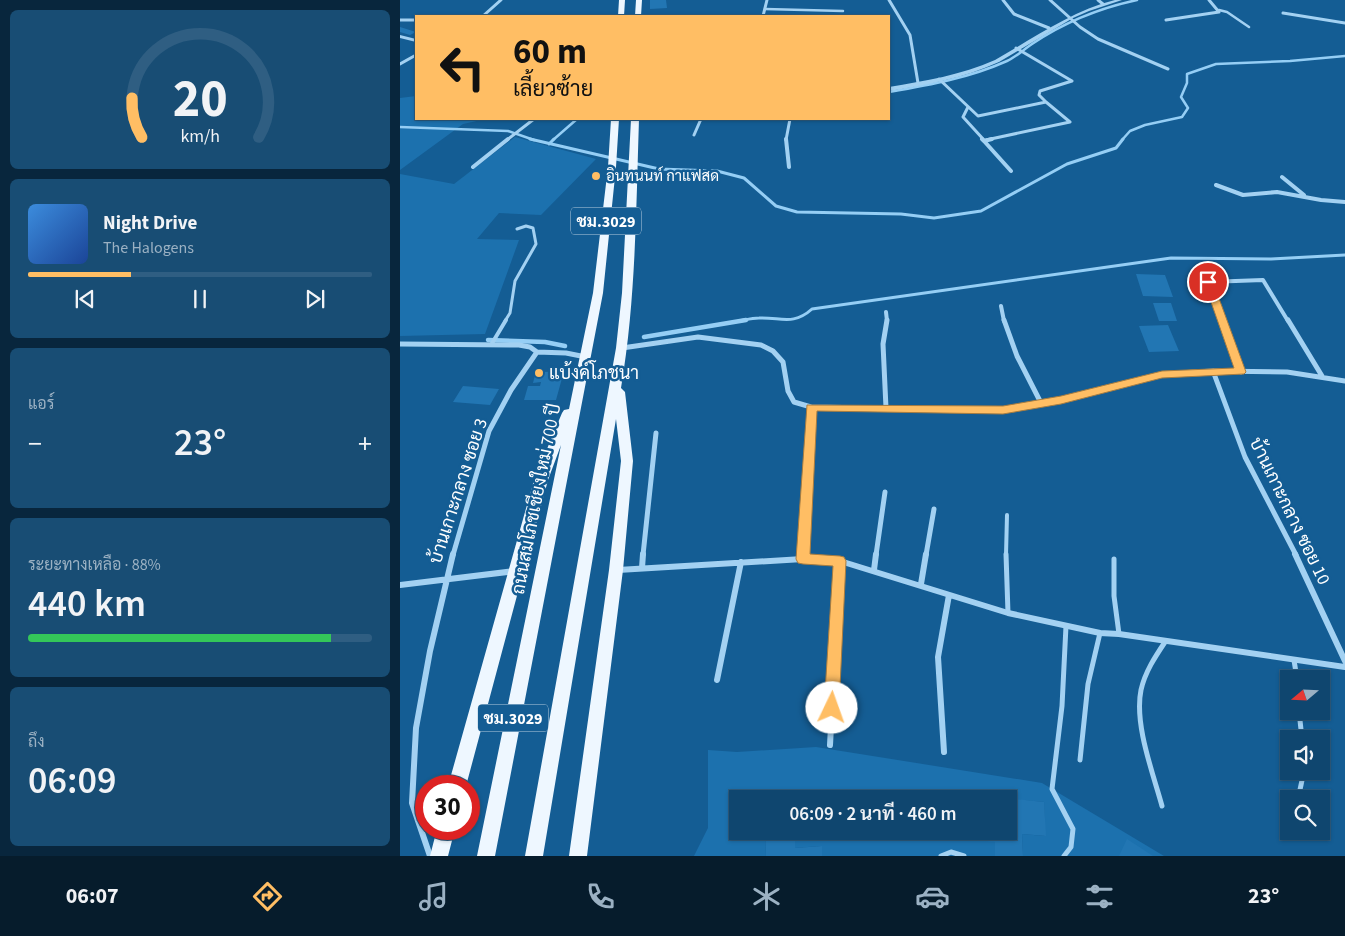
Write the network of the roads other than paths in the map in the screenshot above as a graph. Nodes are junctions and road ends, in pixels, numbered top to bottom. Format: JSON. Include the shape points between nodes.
{"nodes":[{"id":1,"x":501,"y":0,"type":"edge"},
{"id":2,"x":622,"y":0,"type":"edge"},
{"id":3,"x":639,"y":0,"type":"edge"},
{"id":4,"x":767,"y":0,"type":"edge"},
{"id":5,"x":889,"y":0,"type":"edge"},
{"id":6,"x":1003,"y":0,"type":"edge"},
{"id":7,"x":1050,"y":0,"type":"edge"},
{"id":8,"x":1098,"y":0,"type":"edge"},
{"id":9,"x":1120,"y":0,"type":"edge"},
{"id":10,"x":1209,"y":0,"type":"edge"},
{"id":11,"x":1114,"y":1,"type":"edge"},
{"id":12,"x":1103,"y":4,"type":"junction"},
{"id":13,"x":765,"y":9,"type":"junction"},
{"id":14,"x":1219,"y":10,"type":"junction"},
{"id":15,"x":843,"y":11,"type":"dead end"},
{"id":16,"x":1282,"y":13,"type":"dead end"},
{"id":17,"x":484,"y":15,"type":"edge"},
{"id":18,"x":621,"y":15,"type":"edge"},
{"id":19,"x":638,"y":15,"type":"edge"},
{"id":20,"x":763,"y":15,"type":"edge"},
{"id":21,"x":400,"y":20,"type":"edge"},
{"id":22,"x":415,"y":20,"type":"edge"},
{"id":23,"x":1072,"y":20,"type":"junction"},
{"id":24,"x":1166,"y":20,"type":"dead end"},
{"id":25,"x":1345,"y":23,"type":"edge"},
{"id":26,"x":1249,"y":27,"type":"dead end"},
{"id":27,"x":1049,"y":28,"type":"junction"},
{"id":28,"x":400,"y":36,"type":"edge"},
{"id":29,"x":415,"y":41,"type":"edge"},
{"id":30,"x":1020,"y":51,"type":"junction"},
{"id":31,"x":415,"y":56,"type":"edge"},
{"id":32,"x":400,"y":64,"type":"edge"},
{"id":33,"x":1168,"y":69,"type":"dead end"},
{"id":34,"x":941,"y":81,"type":"junction"},
{"id":35,"x":918,"y":84,"type":"junction"},
{"id":36,"x":890,"y":89,"type":"edge"},
{"id":37,"x":1046,"y":102,"type":"junction"},
{"id":38,"x":968,"y":106,"type":"junction"},
{"id":39,"x":533,"y":120,"type":"edge"},
{"id":40,"x":615,"y":120,"type":"edge"},
{"id":41,"x":635,"y":120,"type":"edge"},
{"id":42,"x":701,"y":120,"type":"edge"},
{"id":43,"x":790,"y":120,"type":"edge"},
{"id":44,"x":694,"y":135,"type":"dead end"},
{"id":45,"x":984,"y":141,"type":"junction"},
{"id":46,"x":474,"y":167,"type":"dead end"},
{"id":47,"x":789,"y":167,"type":"dead end"},
{"id":48,"x":1010,"y":171,"type":"dead end"},
{"id":49,"x":1282,"y":177,"type":"dead end"},
{"id":50,"x":1216,"y":185,"type":"dead end"},
{"id":51,"x":1307,"y":197,"type":"junction"},
{"id":52,"x":1345,"y":202,"type":"edge"},
{"id":53,"x":517,"y":229,"type":"dead end"},
{"id":54,"x":1002,"y":306,"type":"dead end"},
{"id":55,"x":886,"y":312,"type":"dead end"},
{"id":56,"x":400,"y":344,"type":"edge"},
{"id":57,"x":491,"y":345,"type":"junction"},
{"id":58,"x":622,"y":348,"type":"junction"},
{"id":59,"x":537,"y":352,"type":"junction"},
{"id":60,"x":586,"y":357,"type":"junction"},
{"id":61,"x":1213,"y":371,"type":"junction"},
{"id":62,"x":1241,"y":372,"type":"junction"},
{"id":63,"x":1322,"y":376,"type":"junction"},
{"id":64,"x":617,"y":379,"type":"junction"},
{"id":65,"x":1345,"y":381,"type":"edge"},
{"id":66,"x":580,"y":383,"type":"junction"},
{"id":67,"x":1041,"y":403,"type":"junction"},
{"id":68,"x":811,"y":407,"type":"junction"},
{"id":69,"x":886,"y":408,"type":"junction"},
{"id":70,"x":656,"y":433,"type":"dead end"},
{"id":71,"x":885,"y":492,"type":"dead end"},
{"id":72,"x":934,"y":509,"type":"dead end"},
{"id":73,"x":1007,"y":515,"type":"dead end"},
{"id":74,"x":803,"y":559,"type":"junction"},
{"id":75,"x":1114,"y":559,"type":"dead end"},
{"id":76,"x":840,"y":561,"type":"junction"},
{"id":77,"x":742,"y":562,"type":"junction"},
{"id":78,"x":642,"y":568,"type":"junction"},
{"id":79,"x":516,"y":570,"type":"junction"},
{"id":80,"x":616,"y":570,"type":"junction"},
{"id":81,"x":874,"y":570,"type":"junction"},
{"id":82,"x":446,"y":578,"type":"junction"},
{"id":83,"x":921,"y":584,"type":"junction"},
{"id":84,"x":400,"y":585,"type":"edge"},
{"id":85,"x":949,"y":595,"type":"junction"},
{"id":86,"x":1008,"y":613,"type":"junction"},
{"id":87,"x":1066,"y":626,"type":"junction"},
{"id":88,"x":1100,"y":633,"type":"junction"},
{"id":89,"x":1119,"y":634,"type":"junction"},
{"id":90,"x":1165,"y":642,"type":"junction"},
{"id":91,"x":1294,"y":660,"type":"junction"},
{"id":92,"x":1345,"y":661,"type":"edge"},
{"id":93,"x":1345,"y":667,"type":"edge"},
{"id":94,"x":1296,"y":670,"type":"edge"},
{"id":95,"x":718,"y":680,"type":"dead end"},
{"id":96,"x":830,"y":745,"type":"dead end"},
{"id":97,"x":944,"y":752,"type":"dead end"},
{"id":98,"x":1080,"y":760,"type":"dead end"},
{"id":99,"x":460,"y":775,"type":"edge"},
{"id":100,"x":1162,"y":806,"type":"dead end"},
{"id":101,"x":443,"y":840,"type":"edge"},
{"id":102,"x":430,"y":856,"type":"edge"},
{"id":103,"x":438,"y":856,"type":"edge"},
{"id":104,"x":486,"y":856,"type":"edge"},
{"id":105,"x":534,"y":856,"type":"edge"},
{"id":106,"x":578,"y":856,"type":"edge"},
{"id":107,"x":941,"y":856,"type":"edge"},
{"id":108,"x":964,"y":856,"type":"edge"},
{"id":109,"x":1064,"y":856,"type":"edge"}],
"edges":[{"from":1,"to":17,"type":"street"},
{"from":2,"to":18,"type":"main road"},
{"from":3,"to":19,"type":"main road"},
{"from":4,"to":13,"type":"street"},
{"from":5,"to":35,"type":"street","via":[[910,35]]},
{"from":6,"to":27,"type":"street","via":[[1014,14]]},
{"from":7,"to":23,"type":"street"},
{"from":8,"to":12,"type":"street"},
{"from":9,"to":11,"type":"street"},
{"from":10,"to":14,"type":"street"},
{"from":11,"to":12,"type":"street"},
{"from":12,"to":23,"type":"street"},
{"from":13,"to":15,"type":"lane"},
{"from":13,"to":20,"type":"street"},
{"from":14,"to":24,"type":"street","via":[[1215,14]]},
{"from":14,"to":26,"type":"lane"},
{"from":16,"to":25,"type":"street"},
{"from":21,"to":22,"type":"street"},
{"from":23,"to":27,"type":"street"},
{"from":23,"to":33,"type":"street","via":[[1098,39]]},
{"from":27,"to":30,"type":"street"},
{"from":28,"to":29,"type":"street"},
{"from":30,"to":34,"type":"street"},
{"from":30,"to":37,"type":"street","via":[[1072,81],[1040,91],[1039,95]]},
{"from":31,"to":32,"type":"street"},
{"from":34,"to":35,"type":"street"},
{"from":34,"to":38,"type":"street"},
{"from":35,"to":36,"type":"street"},
{"from":37,"to":38,"type":"street","via":[[978,116]]},
{"from":37,"to":45,"type":"street","via":[[1070,122]]},
{"from":38,"to":45,"type":"street","via":[[963,117]]},
{"from":39,"to":46,"type":"street"},
{"from":40,"to":60,"type":"main road","name":"ถนนสมโภชเชียงใหม่ 700 ปี","number":"ชม.3029","via":[[598,293]]},
{"from":41,"to":58,"type":"main road","number":"ชม.3029"},
{"from":42,"to":44,"type":"street"},
{"from":43,"to":47,"type":"street","via":[[786,140]]},
{"from":45,"to":48,"type":"street"},
{"from":49,"to":51,"type":"street"},
{"from":50,"to":51,"type":"street","via":[[1242,195],[1277,192]]},
{"from":51,"to":52,"type":"street"},
{"from":53,"to":57,"type":"lane","via":[[533,228],[536,244],[515,281],[510,313]]},
{"from":54,"to":67,"type":"street","via":[[1013,348]]},
{"from":55,"to":69,"type":"street","via":[[883,344]]},
{"from":56,"to":57,"type":"street"},
{"from":57,"to":59,"type":"street","via":[[519,345]]},
{"from":58,"to":64,"type":"main road","number":"ชม.3029"},
{"from":58,"to":68,"type":"street","via":[[698,337],[761,345],[773,351],[783,362],[788,391],[794,402]]},
{"from":59,"to":60,"type":"street"},
{"from":59,"to":82,"type":"street","name":"บ้านเกาะกลาง ซอย 3","via":[[489,431]]},
{"from":60,"to":66,"type":"main road","name":"ถนนสมโภชเชียงใหม่ 700 ปี","number":"ชม.3029"},
{"from":61,"to":62,"type":"street"},
{"from":61,"to":67,"type":"street","via":[[1162,374]]},
{"from":61,"to":92,"type":"street","name":"บ้านเกาะกลาง ซอย 10","via":[[1245,457],[1294,551]]},
{"from":62,"to":63,"type":"street"},
{"from":62,"to":63,"type":"street","via":[[1208,282],[1263,280]]},
{"from":63,"to":65,"type":"street"},
{"from":64,"to":80,"type":"main road","via":[[628,461]]},
{"from":64,"to":105,"type":"main road","number":"ชม.3029"},
{"from":66,"to":79,"type":"main road","via":[[541,480]]},
{"from":66,"to":104,"type":"main road","name":"ถนนสมโภชเชียงใหม่ 700 ปี","number":"ชม.3029"},
{"from":67,"to":69,"type":"street","via":[[1003,410]]},
{"from":68,"to":69,"type":"street"},
{"from":68,"to":74,"type":"street"},
{"from":70,"to":78,"type":"street"},
{"from":71,"to":81,"type":"street"},
{"from":72,"to":83,"type":"street"},
{"from":73,"to":86,"type":"lane"},
{"from":74,"to":76,"type":"street"},
{"from":74,"to":77,"type":"street"},
{"from":75,"to":89,"type":"lane"},
{"from":76,"to":81,"type":"street"},
{"from":76,"to":96,"type":"street"},
{"from":77,"to":78,"type":"street"},
{"from":77,"to":95,"type":"street"},
{"from":78,"to":80,"type":"street"},
{"from":79,"to":82,"type":"street"},
{"from":79,"to":99,"type":"main road"},
{"from":80,"to":106,"type":"main road"},
{"from":81,"to":83,"type":"street"},
{"from":82,"to":84,"type":"street"},
{"from":82,"to":102,"type":"street","name":"บ้านเกาะกลาง ซอย 3","via":[[416,728],[412,803]]},
{"from":83,"to":85,"type":"street"},
{"from":85,"to":86,"type":"street"},
{"from":85,"to":97,"type":"street","via":[[938,657]]},
{"from":86,"to":87,"type":"street"},
{"from":87,"to":88,"type":"street"},
{"from":87,"to":109,"type":"lane","via":[[1062,706],[1052,789],[1073,829],[1071,847]]},
{"from":88,"to":89,"type":"street"},
{"from":88,"to":98,"type":"lane","via":[[1088,684]]},
{"from":89,"to":90,"type":"street"},
{"from":90,"to":91,"type":"street"},
{"from":90,"to":100,"type":"lane","via":[[1152,662],[1140,697],[1148,751]]},
{"from":91,"to":93,"type":"street"},
{"from":91,"to":94,"type":"lane"},
{"from":101,"to":103,"type":"main road"},
{"from":107,"to":108,"type":"lane","via":[[950,852]]}]}
